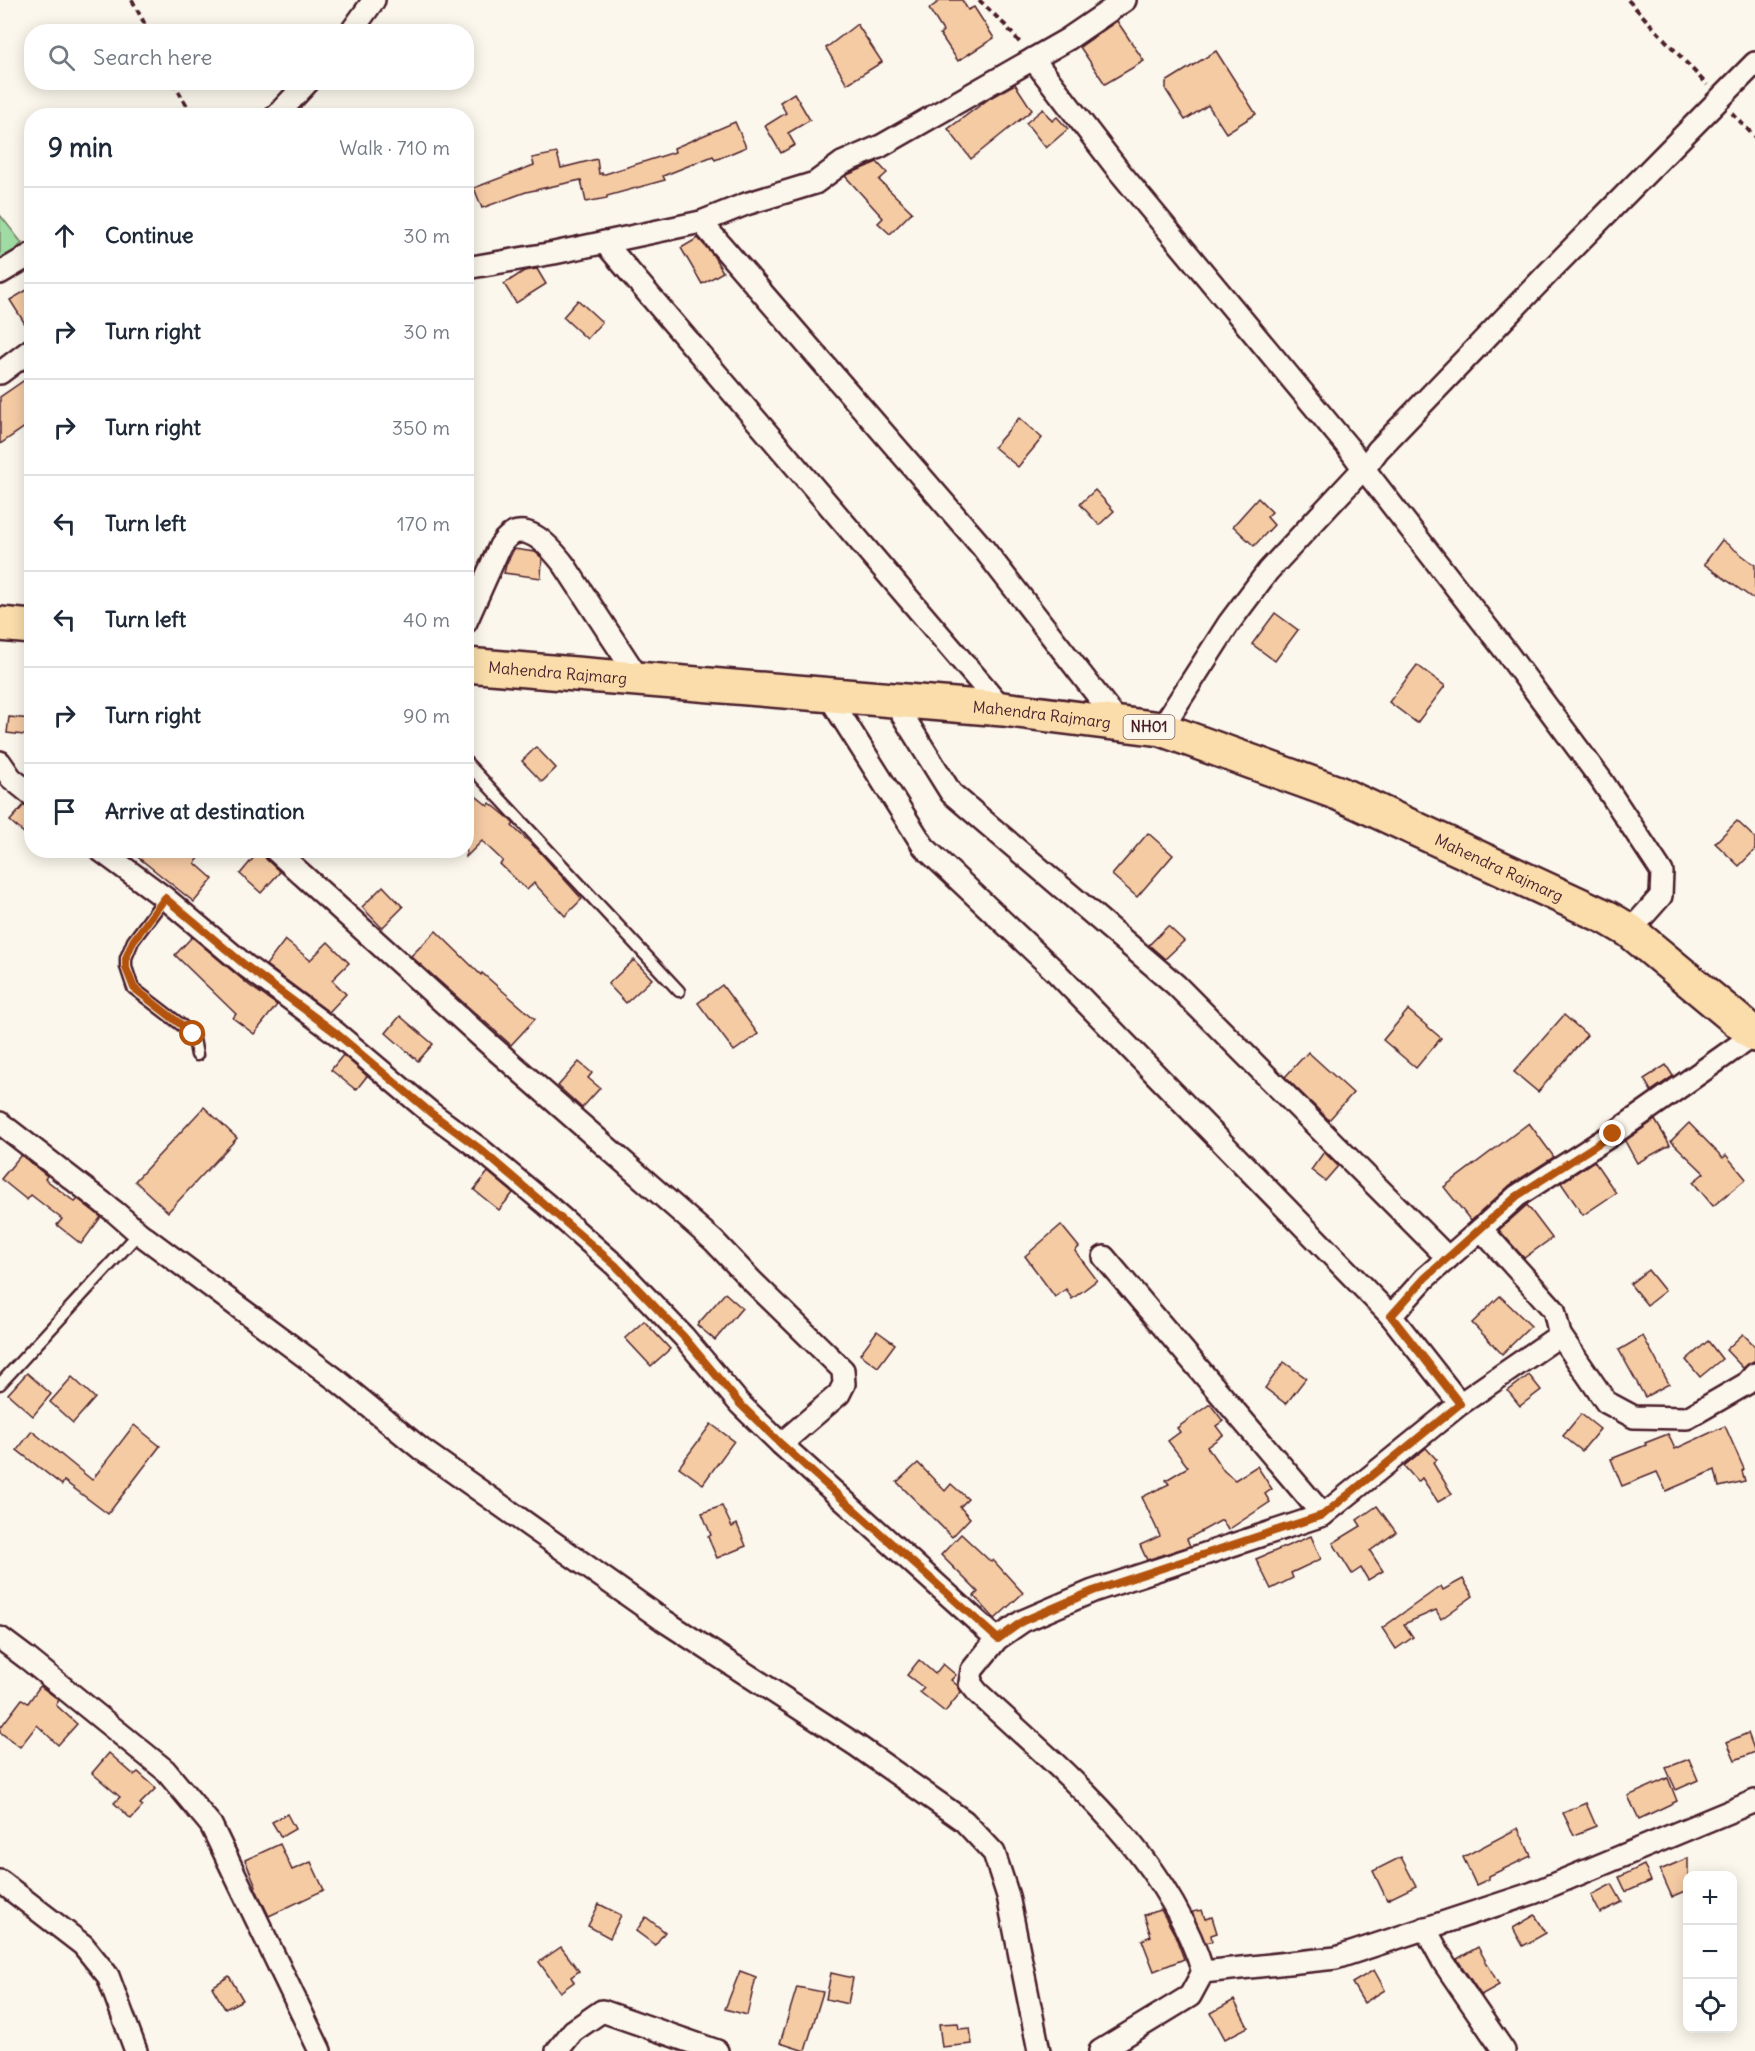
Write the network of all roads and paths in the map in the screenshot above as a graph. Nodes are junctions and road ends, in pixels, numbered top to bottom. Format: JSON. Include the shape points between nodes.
{"nodes":[{"id":1,"x":132,"y":0,"type":"edge"},
{"id":2,"x":374,"y":0,"type":"edge"},
{"id":3,"x":980,"y":0,"type":"edge"},
{"id":4,"x":1125,"y":0,"type":"edge"},
{"id":5,"x":1628,"y":0,"type":"edge"},
{"id":6,"x":145,"y":24,"type":"edge"},
{"id":7,"x":357,"y":24,"type":"edge"},
{"id":8,"x":1033,"y":59,"type":"junction"},
{"id":9,"x":1755,"y":63,"type":"edge"},
{"id":10,"x":178,"y":90,"type":"edge"},
{"id":11,"x":300,"y":90,"type":"edge"},
{"id":12,"x":1719,"y":98,"type":"junction"},
{"id":13,"x":188,"y":108,"type":"edge"},
{"id":14,"x":284,"y":108,"type":"edge"},
{"id":15,"x":1755,"y":137,"type":"edge"},
{"id":16,"x":700,"y":222,"type":"junction"},
{"id":17,"x":604,"y":243,"type":"junction"},
{"id":18,"x":24,"y":259,"type":"edge"},
{"id":19,"x":474,"y":267,"type":"edge"},
{"id":20,"x":0,"y":273,"type":"edge"},
{"id":21,"x":24,"y":355,"type":"edge"},
{"id":22,"x":0,"y":374,"type":"edge"},
{"id":23,"x":1364,"y":469,"type":"junction"},
{"id":24,"x":474,"y":604,"type":"edge"},
{"id":25,"x":0,"y":624,"type":"edge"},
{"id":26,"x":24,"y":626,"type":"edge"},
{"id":27,"x":474,"y":666,"type":"edge"},
{"id":28,"x":639,"y":679,"type":"junction"},
{"id":29,"x":828,"y":695,"type":"junction"},
{"id":30,"x":893,"y":700,"type":"junction"},
{"id":31,"x":1003,"y":709,"type":"junction"},
{"id":32,"x":1119,"y":723,"type":"junction"},
{"id":33,"x":1161,"y":729,"type":"junction"},
{"id":34,"x":0,"y":762,"type":"edge"},
{"id":35,"x":474,"y":771,"type":"edge"},
{"id":36,"x":24,"y":789,"type":"edge"},
{"id":37,"x":111,"y":858,"type":"edge"},
{"id":38,"x":284,"y":858,"type":"edge"},
{"id":39,"x":165,"y":898,"type":"junction"},
{"id":40,"x":1630,"y":931,"type":"junction"},
{"id":41,"x":679,"y":990,"type":"dead end"},
{"id":42,"x":1755,"y":1034,"type":"edge"},
{"id":43,"x":197,"y":1055,"type":"dead end"},
{"id":44,"x":0,"y":1124,"type":"edge"},
{"id":45,"x":1481,"y":1229,"type":"junction"},
{"id":46,"x":139,"y":1233,"type":"junction"},
{"id":47,"x":1104,"y":1257,"type":"dead end"},
{"id":48,"x":1448,"y":1258,"type":"junction"},
{"id":49,"x":1391,"y":1316,"type":"junction"},
{"id":50,"x":1560,"y":1335,"type":"junction"},
{"id":51,"x":1755,"y":1374,"type":"edge"},
{"id":52,"x":0,"y":1384,"type":"edge"},
{"id":53,"x":1460,"y":1404,"type":"junction"},
{"id":54,"x":781,"y":1444,"type":"junction"},
{"id":55,"x":1323,"y":1515,"type":"junction"},
{"id":56,"x":0,"y":1638,"type":"edge"},
{"id":57,"x":998,"y":1639,"type":"junction"},
{"id":58,"x":1755,"y":1801,"type":"edge"},
{"id":59,"x":0,"y":1881,"type":"edge"},
{"id":60,"x":1425,"y":1928,"type":"junction"},
{"id":61,"x":1203,"y":1972,"type":"junction"},
{"id":62,"x":711,"y":2050,"type":"edge"},
{"id":63,"x":136,"y":2051,"type":"edge"},
{"id":64,"x":320,"y":2051,"type":"edge"},
{"id":65,"x":557,"y":2051,"type":"edge"},
{"id":66,"x":1039,"y":2051,"type":"edge"},
{"id":67,"x":1100,"y":2051,"type":"edge"},
{"id":68,"x":1504,"y":2051,"type":"edge"}],
"edges":[{"from":1,"to":6,"type":"path"},
{"from":2,"to":7,"type":"street"},
{"from":3,"to":8,"type":"path"},
{"from":4,"to":8,"type":"street"},
{"from":5,"to":12,"type":"path"},
{"from":8,"to":16,"type":"street","via":[[881,146],[842,163],[815,183]]},
{"from":8,"to":23,"type":"street","via":[[1119,171]]},
{"from":9,"to":12,"type":"street"},
{"from":10,"to":13,"type":"path"},
{"from":11,"to":14,"type":"street"},
{"from":12,"to":15,"type":"path"},
{"from":12,"to":23,"type":"street"},
{"from":16,"to":17,"type":"street"},
{"from":16,"to":32,"type":"street","via":[[983,548]]},
{"from":17,"to":19,"type":"street"},
{"from":17,"to":31,"type":"street"},
{"from":18,"to":20,"type":"street"},
{"from":21,"to":22,"type":"street"},
{"from":23,"to":33,"type":"street","via":[[1268,571],[1229,623]]},
{"from":23,"to":40,"type":"street","via":[[1602,781],[1662,872],[1661,896]]},
{"from":24,"to":28,"type":"street","via":[[504,539],[515,531],[523,531],[547,545],[566,566]]},
{"from":25,"to":26,"type":"highway"},
{"from":27,"to":28,"type":"highway","name":"Mahendra Rajmarg","number":"NH01"},
{"from":28,"to":29,"type":"highway","name":"Mahendra Rajmarg","number":"NH01"},
{"from":29,"to":30,"type":"highway","name":"Mahendra Rajmarg","number":"NH01"},
{"from":29,"to":49,"type":"street","via":[[924,847],[1054,970]]},
{"from":30,"to":31,"type":"highway","name":"Mahendra Rajmarg","number":"NH01"},
{"from":30,"to":48,"type":"street","via":[[951,793],[1176,985]]},
{"from":31,"to":32,"type":"highway","name":"Mahendra Rajmarg","number":"NH01"},
{"from":32,"to":33,"type":"highway","name":"Mahendra Rajmarg","number":"NH01"},
{"from":33,"to":40,"type":"highway","name":"Mahendra Rajmarg","number":"NH01","via":[[1338,793]]},
{"from":34,"to":36,"type":"street"},
{"from":35,"to":41,"type":"lane"},
{"from":37,"to":39,"type":"street"},
{"from":38,"to":54,"type":"street","via":[[714,1240],[843,1370],[844,1384],[839,1394]]},
{"from":39,"to":43,"type":"lane","via":[[133,941],[126,968],[134,988],[193,1034]]},
{"from":39,"to":54,"type":"street","via":[[480,1149],[615,1265]]},
{"from":40,"to":42,"type":"highway","name":"Mahendra Rajmarg","number":"NH01"},
{"from":42,"to":45,"type":"street","via":[[1517,1196]]},
{"from":44,"to":46,"type":"street"},
{"from":45,"to":48,"type":"street"},
{"from":45,"to":50,"type":"street","via":[[1554,1310]]},
{"from":46,"to":52,"type":"lane"},
{"from":46,"to":66,"type":"street","via":[[338,1381],[421,1449],[663,1620],[856,1745],[964,1821],[994,1853],[1008,1896]]},
{"from":47,"to":55,"type":"street"},
{"from":48,"to":49,"type":"street"},
{"from":49,"to":53,"type":"street"},
{"from":50,"to":51,"type":"street","via":[[1606,1402],[1634,1417],[1687,1418],[1746,1384]]},
{"from":50,"to":53,"type":"street"},
{"from":53,"to":55,"type":"street"},
{"from":54,"to":57,"type":"street"},
{"from":55,"to":57,"type":"street","via":[[1093,1591],[1023,1621]]},
{"from":56,"to":64,"type":"street","via":[[165,1770],[212,1825]]},
{"from":57,"to":61,"type":"street","via":[[972,1670],[970,1683],[1131,1841],[1168,1895],[1195,1947]]},
{"from":58,"to":60,"type":"street","via":[[1533,1893]]},
{"from":59,"to":63,"type":"street","via":[[83,1945],[108,1976]]},
{"from":60,"to":61,"type":"street","via":[[1336,1958]]},
{"from":60,"to":68,"type":"street"},
{"from":61,"to":67,"type":"street","via":[[1190,1996]]},
{"from":62,"to":65,"type":"street","via":[[602,2011],[573,2031]]}]}
